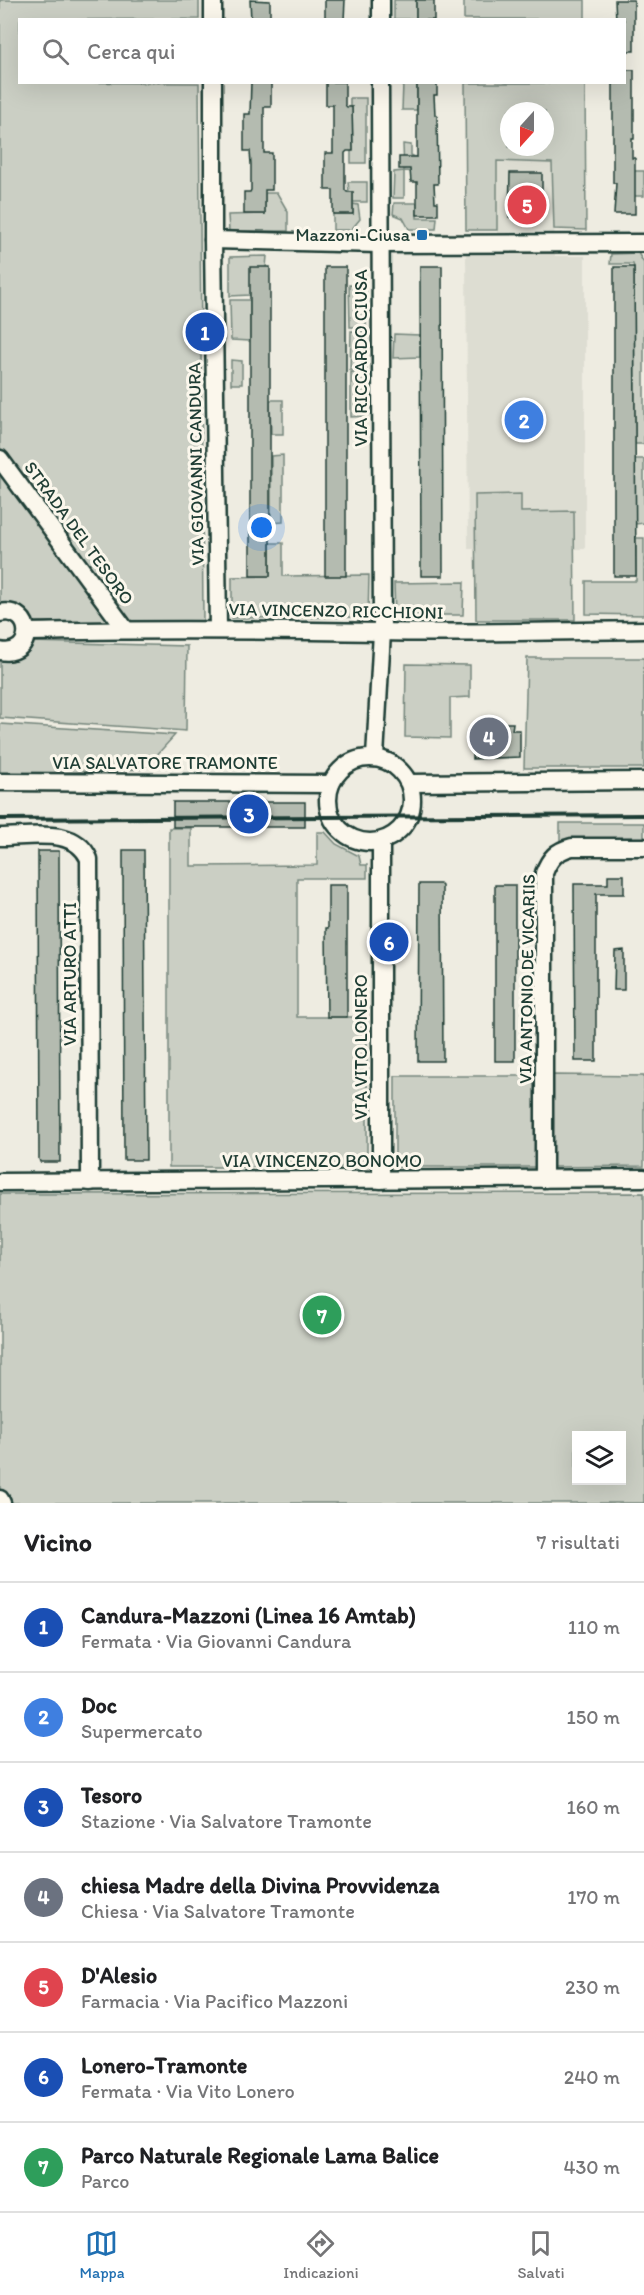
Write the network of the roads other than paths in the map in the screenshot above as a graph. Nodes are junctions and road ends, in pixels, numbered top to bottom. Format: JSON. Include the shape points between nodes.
{"nodes":[{"id":1,"x":213,"y":0,"type":"edge"},
{"id":2,"x":381,"y":0,"type":"edge"},
{"id":3,"x":213,"y":18,"type":"edge"},
{"id":4,"x":381,"y":18,"type":"edge"},
{"id":5,"x":213,"y":84,"type":"edge"},
{"id":6,"x":380,"y":84,"type":"edge"},
{"id":7,"x":213,"y":240,"type":"junction"},
{"id":8,"x":644,"y":243,"type":"edge"},
{"id":9,"x":379,"y":244,"type":"junction"},
{"id":10,"x":0,"y":459,"type":"edge"},
{"id":11,"x":0,"y":613,"type":"edge"},
{"id":12,"x":218,"y":629,"type":"junction"},
{"id":13,"x":126,"y":630,"type":"junction"},
{"id":14,"x":644,"y":630,"type":"edge"},
{"id":15,"x":27,"y":632,"type":"junction"},
{"id":16,"x":382,"y":632,"type":"junction"},
{"id":17,"x":0,"y":651,"type":"edge"},
{"id":18,"x":375,"y":757,"type":"junction"},
{"id":19,"x":644,"y":781,"type":"edge"},
{"id":20,"x":0,"y":782,"type":"edge"},
{"id":21,"x":410,"y":783,"type":"junction"},
{"id":22,"x":331,"y":784,"type":"junction"},
{"id":23,"x":3,"y":837,"type":"edge"},
{"id":24,"x":381,"y":841,"type":"junction"},
{"id":25,"x":644,"y":847,"type":"edge"},
{"id":26,"x":644,"y":1178,"type":"edge"},
{"id":27,"x":544,"y":1179,"type":"junction"},
{"id":28,"x":381,"y":1180,"type":"junction"},
{"id":29,"x":0,"y":1182,"type":"edge"},
{"id":30,"x":90,"y":1182,"type":"junction"}],
"edges":[{"from":1,"to":3,"type":"street"},
{"from":2,"to":4,"type":"street"},
{"from":5,"to":7,"type":"street","name":"VIA GIOVANNI CANDURA"},
{"from":6,"to":9,"type":"street","name":"VIA RICCARDO CIUSA"},
{"from":7,"to":9,"type":"street"},
{"from":7,"to":12,"type":"street","name":"VIA GIOVANNI CANDURA"},
{"from":8,"to":9,"type":"street"},
{"from":9,"to":16,"type":"street","name":"VIA RICCARDO CIUSA"},
{"from":10,"to":13,"type":"street","name":"STRADA DEL TESORO"},
{"from":11,"to":15,"type":"street","via":[[18,615]]},
{"from":12,"to":13,"type":"street","name":"VIA VINCENZO RICCHIONI"},
{"from":12,"to":16,"type":"street","name":"VIA VINCENZO RICCHIONI"},
{"from":13,"to":15,"type":"street","name":"VIA VINCENZO RICCHIONI"},
{"from":14,"to":16,"type":"street","name":"VIA VINCENZO RICCHIONI"},
{"from":15,"to":17,"type":"street","via":[[19,648],[7,653]]},
{"from":16,"to":18,"type":"street","name":"VIA RICCARDO CIUSA"},
{"from":18,"to":21,"type":"street","via":[[396,765]]},
{"from":18,"to":22,"type":"street","via":[[348,763]]},
{"from":19,"to":21,"type":"street"},
{"from":20,"to":22,"type":"street","name":"VIA SALVATORE TRAMONTE"},
{"from":21,"to":24,"type":"street","via":[[413,801],[408,820],[401,830]]},
{"from":22,"to":24,"type":"street","via":[[329,810],[342,832],[366,842]]},
{"from":23,"to":30,"type":"street","name":"VIA ARTURO ATTI","via":[[70,839],[80,844],[89,859]]},
{"from":24,"to":28,"type":"street","name":"VIA VITO LONERO"},
{"from":25,"to":27,"type":"street","name":"VIA ANTONIO DE VICARIIS","via":[[563,849],[554,854],[544,873]]},
{"from":26,"to":27,"type":"street","name":"VIA VINCENZO BONOMO"},
{"from":27,"to":28,"type":"street","name":"VIA VINCENZO BONOMO"},
{"from":28,"to":30,"type":"street","name":"VIA VINCENZO BONOMO"},
{"from":29,"to":30,"type":"street","name":"VIA VINCENZO BONOMO"}]}
